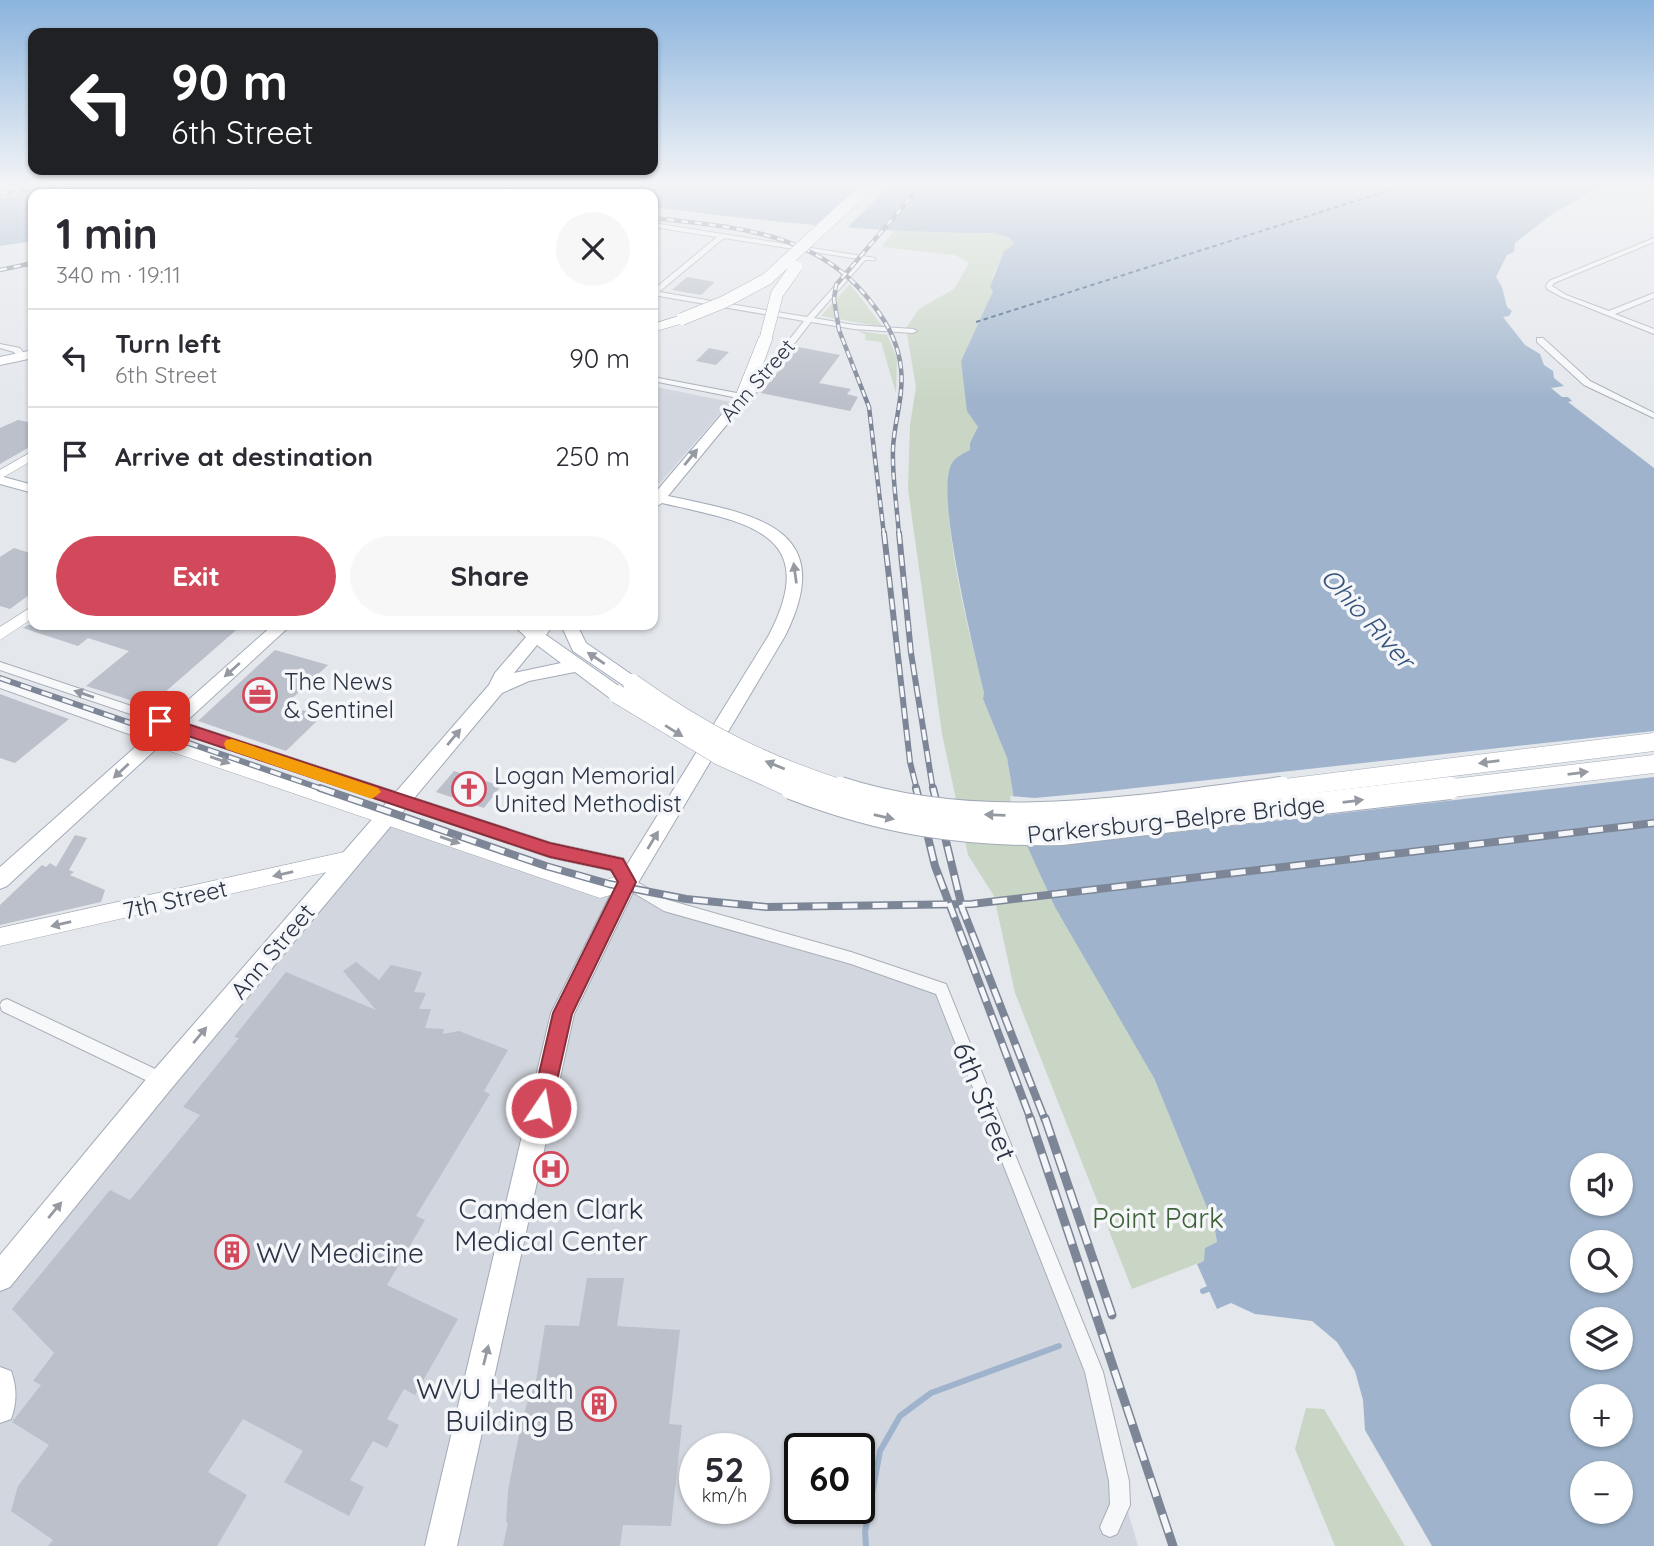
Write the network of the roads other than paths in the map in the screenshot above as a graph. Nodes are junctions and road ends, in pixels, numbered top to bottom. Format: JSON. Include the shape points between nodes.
{"nodes":[{"id":1,"x":698,"y":256,"type":"edge"},
{"id":2,"x":792,"y":256,"type":"edge"},
{"id":3,"x":809,"y":256,"type":"edge"},
{"id":4,"x":858,"y":256,"type":"edge"},
{"id":5,"x":1618,"y":256,"type":"edge"},
{"id":6,"x":864,"y":257,"type":"junction"},
{"id":7,"x":873,"y":259,"type":"dead end"},
{"id":8,"x":658,"y":289,"type":"edge"},
{"id":9,"x":658,"y":294,"type":"edge"},
{"id":10,"x":1654,"y":295,"type":"edge"},
{"id":11,"x":1609,"y":314,"type":"junction"},
{"id":12,"x":809,"y":319,"type":"junction"},
{"id":13,"x":658,"y":326,"type":"edge"},
{"id":14,"x":913,"y":331,"type":"dead end"},
{"id":15,"x":1654,"y":332,"type":"edge"},
{"id":16,"x":1539,"y":340,"type":"dead end"},
{"id":17,"x":0,"y":346,"type":"edge"},
{"id":18,"x":27,"y":354,"type":"edge"},
{"id":19,"x":0,"y":361,"type":"edge"},
{"id":20,"x":658,"y":380,"type":"edge"},
{"id":21,"x":743,"y":397,"type":"junction"},
{"id":22,"x":1654,"y":416,"type":"edge"},
{"id":23,"x":28,"y":458,"type":"edge"},
{"id":24,"x":0,"y":474,"type":"edge"},
{"id":25,"x":0,"y":480,"type":"edge"},
{"id":26,"x":674,"y":480,"type":"junction"},
{"id":27,"x":28,"y":488,"type":"edge"},
{"id":28,"x":658,"y":497,"type":"edge"},
{"id":29,"x":658,"y":501,"type":"edge"},
{"id":30,"x":711,"y":510,"type":"junction"},
{"id":31,"x":28,"y":615,"type":"edge"},
{"id":32,"x":277,"y":630,"type":"edge"},
{"id":33,"x":533,"y":630,"type":"edge"},
{"id":34,"x":536,"y":630,"type":"edge"},
{"id":35,"x":571,"y":630,"type":"edge"},
{"id":36,"x":0,"y":635,"type":"edge"},
{"id":37,"x":0,"y":666,"type":"edge"},
{"id":38,"x":577,"y":666,"type":"junction"},
{"id":39,"x":0,"y":684,"type":"edge"},
{"id":40,"x":496,"y":688,"type":"junction"},
{"id":41,"x":625,"y":689,"type":"junction"},
{"id":42,"x":172,"y":724,"type":"junction"},
{"id":43,"x":155,"y":738,"type":"junction"},
{"id":44,"x":1654,"y":742,"type":"edge"},
{"id":45,"x":1654,"y":764,"type":"edge"},
{"id":46,"x":392,"y":810,"type":"junction"},
{"id":47,"x":349,"y":859,"type":"junction"},
{"id":48,"x":0,"y":880,"type":"edge"},
{"id":49,"x":627,"y":882,"type":"junction"},
{"id":50,"x":0,"y":937,"type":"edge"},
{"id":51,"x":7,"y":1006,"type":"dead end"},
{"id":52,"x":162,"y":1080,"type":"junction"},
{"id":53,"x":4,"y":1270,"type":"edge"},
{"id":54,"x":0,"y":1382,"type":"edge"},
{"id":55,"x":0,"y":1408,"type":"edge"},
{"id":56,"x":1110,"y":1527,"type":"dead end"},
{"id":57,"x":441,"y":1546,"type":"edge"}],
"edges":[{"from":1,"to":8,"type":"street"},
{"from":2,"to":13,"type":"highway","bridge":true,"via":[[767,279],[724,302]]},
{"from":3,"to":21,"type":"highway","bridge":true,"via":[[784,281]]},
{"from":4,"to":6,"type":"street"},
{"from":5,"to":11,"type":"street","via":[[1551,282],[1549,288]]},
{"from":6,"to":7,"type":"street"},
{"from":6,"to":12,"type":"street","name":"Ann Street"},
{"from":9,"to":12,"type":"street"},
{"from":10,"to":11,"type":"street"},
{"from":11,"to":15,"type":"street"},
{"from":12,"to":14,"type":"street"},
{"from":12,"to":21,"type":"street","name":"Ann Street","via":[[753,391]]},
{"from":16,"to":22,"type":"street","via":[[1587,383]]},
{"from":17,"to":18,"type":"street"},
{"from":18,"to":19,"type":"main road"},
{"from":20,"to":21,"type":"street"},
{"from":26,"to":21,"type":"main road","name":"Ann Street","one_way":true},
{"from":23,"to":24,"type":"street"},
{"from":25,"to":27,"type":"main road"},
{"from":26,"to":28,"type":"main road","name":"Ann Street"},
{"from":26,"to":30,"type":"main road"},
{"from":29,"to":30,"type":"main road"},
{"from":49,"to":30,"type":"main road","one_way":true,"via":[[777,636],[797,583],[794,564],[778,538],[755,523]]},
{"from":31,"to":36,"type":"street"},
{"from":32,"to":42,"type":"main road","one_way":true},
{"from":33,"to":40,"type":"main road","name":"Ann Street"},
{"from":34,"to":38,"type":"main road","name":"Parkersburg–Belpre Bridge"},
{"from":41,"to":35,"type":"main road","name":"Parkersburg–Belpre Bridge","one_way":true,"via":[[579,647]]},
{"from":42,"to":37,"type":"street","name":"6th Street","one_way":true},
{"from":38,"to":40,"type":"main road","via":[[526,675]]},
{"from":38,"to":41,"type":"main road","name":"Parkersburg–Belpre Bridge"},
{"from":39,"to":43,"type":"street","name":"6th Street"},
{"from":46,"to":40,"type":"main road","name":"Ann Street","one_way":true},
{"from":44,"to":41,"type":"main road","name":"Parkersburg–Belpre Bridge","one_way":true,"bridge":true,"via":[[1081,813],[967,813],[865,796],[797,774],[725,743],[657,702]]},
{"from":41,"to":45,"type":"main road","name":"Parkersburg–Belpre Bridge","one_way":true,"bridge":true,"via":[[718,756],[759,777],[839,806],[917,825],[997,835],[1061,834]]},
{"from":42,"to":43,"type":"main road"},
{"from":42,"to":46,"type":"street","name":"6th Street"},
{"from":43,"to":46,"type":"street","name":"6th Street","one_way":true},
{"from":43,"to":48,"type":"main road","one_way":true},
{"from":46,"to":47,"type":"main road","name":"Ann Street"},
{"from":46,"to":49,"type":"street","name":"6th Street","one_way":true,"via":[[600,890]]},
{"from":46,"to":49,"type":"street","name":"6th Street","via":[[617,864]]},
{"from":47,"to":50,"type":"street","name":"7th Street","one_way":true},
{"from":52,"to":47,"type":"main road","name":"Ann Street","one_way":true},
{"from":49,"to":56,"type":"street","name":"6th Street","via":[[664,905],[851,958],[941,989],[1094,1372],[1119,1481],[1120,1505]]},
{"from":57,"to":49,"type":"main road","one_way":true,"via":[[563,1013]]},
{"from":51,"to":52,"type":"street"},
{"from":53,"to":52,"type":"main road","name":"Ann Street","one_way":true},
{"from":54,"to":55,"type":"main road"}]}
